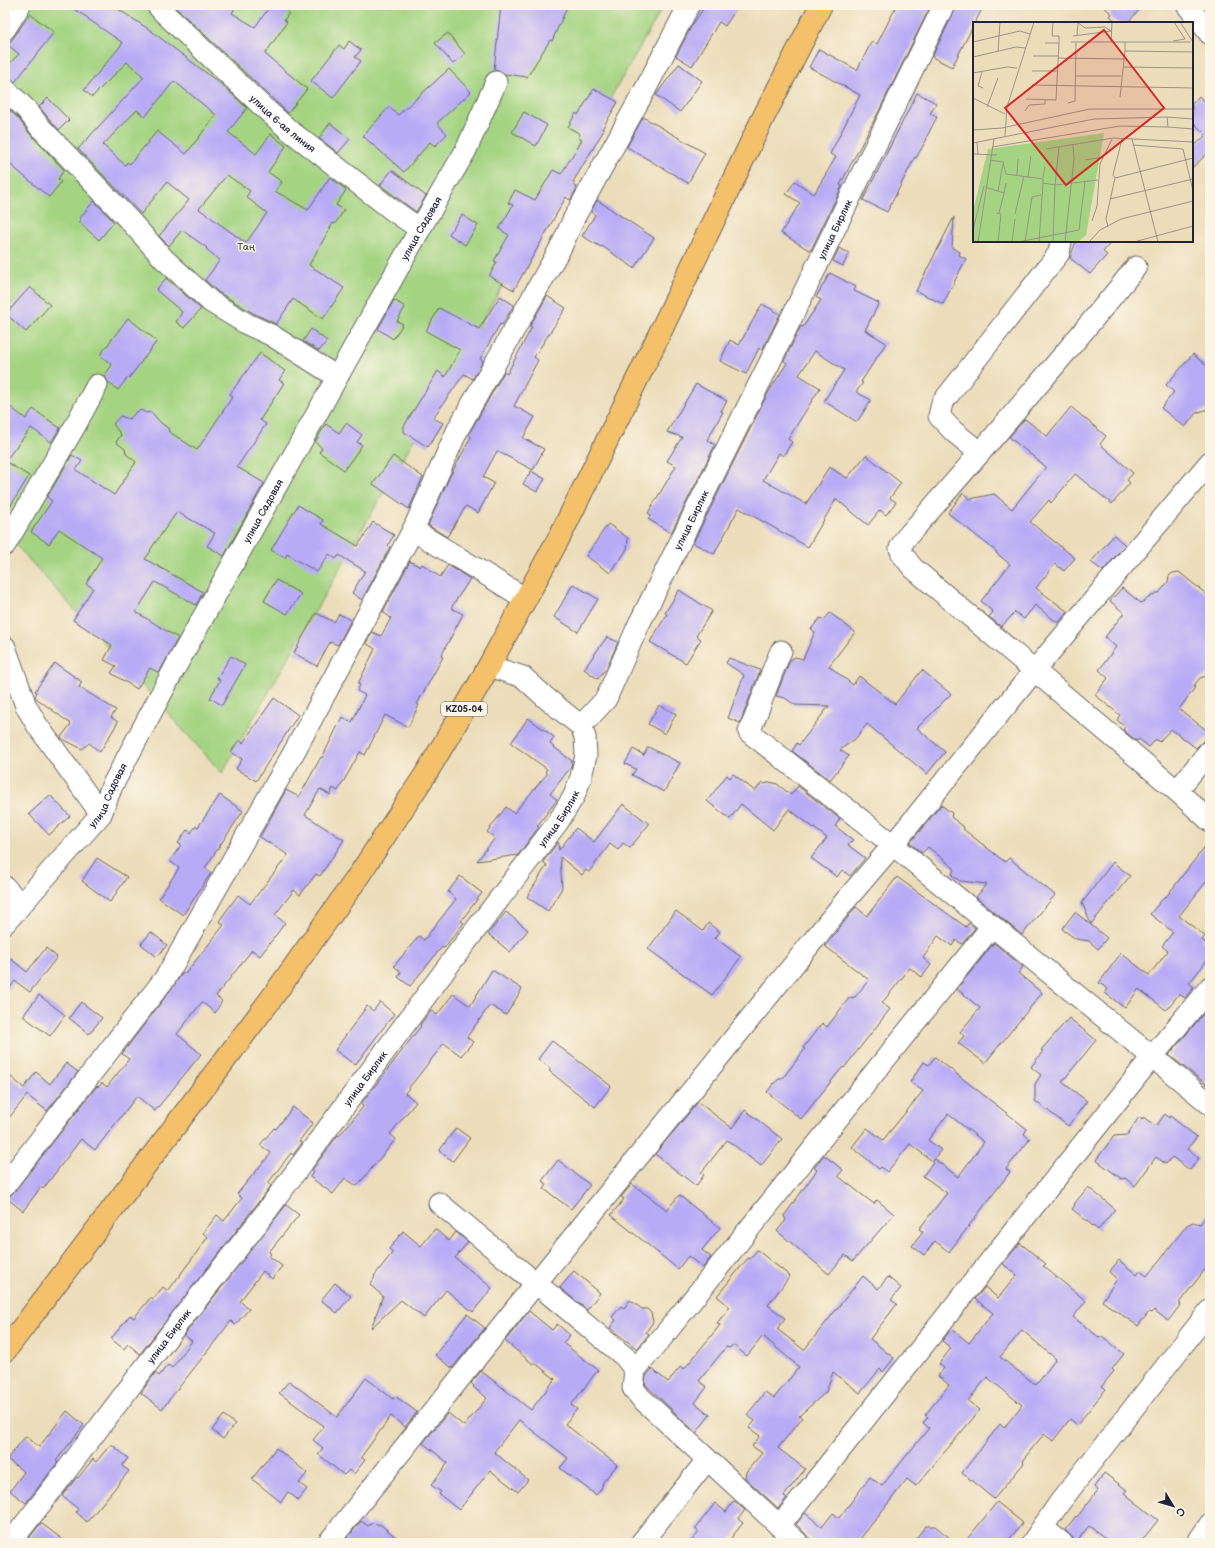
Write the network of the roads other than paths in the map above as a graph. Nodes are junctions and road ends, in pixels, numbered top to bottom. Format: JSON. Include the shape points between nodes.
{"nodes":[{"id":1,"x":20,"y":5,"type":"edge"},
{"id":2,"x":157,"y":5,"type":"edge"},
{"id":3,"x":689,"y":5,"type":"edge"},
{"id":4,"x":821,"y":5,"type":"edge"},
{"id":5,"x":944,"y":5,"type":"edge"},
{"id":6,"x":1187,"y":5,"type":"edge"},
{"id":7,"x":5,"y":29,"type":"edge"},
{"id":8,"x":1210,"y":34,"type":"edge"},
{"id":9,"x":496,"y":82,"type":"dead end"},
{"id":10,"x":5,"y":89,"type":"edge"},
{"id":11,"x":420,"y":229,"type":"junction"},
{"id":12,"x":1061,"y":242,"type":"edge"},
{"id":13,"x":1136,"y":267,"type":"dead end"},
{"id":14,"x":337,"y":377,"type":"junction"},
{"id":15,"x":97,"y":385,"type":"dead end"},
{"id":16,"x":980,"y":453,"type":"junction"},
{"id":17,"x":1210,"y":462,"type":"edge"},
{"id":18,"x":413,"y":530,"type":"junction"},
{"id":19,"x":5,"y":545,"type":"edge"},
{"id":20,"x":526,"y":599,"type":"junction"},
{"id":21,"x":5,"y":648,"type":"edge"},
{"id":22,"x":781,"y":650,"type":"dead end"},
{"id":23,"x":489,"y":666,"type":"junction"},
{"id":24,"x":1034,"y":671,"type":"junction"},
{"id":25,"x":581,"y":726,"type":"junction"},
{"id":26,"x":1210,"y":750,"type":"edge"},
{"id":27,"x":1177,"y":791,"type":"junction"},
{"id":28,"x":101,"y":814,"type":"junction"},
{"id":29,"x":1210,"y":821,"type":"edge"},
{"id":30,"x":893,"y":845,"type":"junction"},
{"id":31,"x":5,"y":887,"type":"edge"},
{"id":32,"x":20,"y":904,"type":"junction"},
{"id":33,"x":5,"y":922,"type":"edge"},
{"id":34,"x":992,"y":926,"type":"junction"},
{"id":35,"x":1210,"y":987,"type":"edge"},
{"id":36,"x":1152,"y":1057,"type":"junction"},
{"id":37,"x":1210,"y":1104,"type":"edge"},
{"id":38,"x":5,"y":1185,"type":"edge"},
{"id":39,"x":439,"y":1203,"type":"dead end"},
{"id":40,"x":536,"y":1283,"type":"junction"},
{"id":41,"x":1210,"y":1310,"type":"edge"},
{"id":42,"x":5,"y":1351,"type":"edge"},
{"id":43,"x":635,"y":1370,"type":"junction"},
{"id":44,"x":707,"y":1460,"type":"junction"},
{"id":45,"x":1210,"y":1524,"type":"edge"},
{"id":46,"x":778,"y":1525,"type":"junction"},
{"id":47,"x":1038,"y":1535,"type":"edge"},
{"id":48,"x":10,"y":1543,"type":"edge"},
{"id":49,"x":328,"y":1543,"type":"edge"},
{"id":50,"x":641,"y":1543,"type":"edge"},
{"id":51,"x":798,"y":1543,"type":"edge"},
{"id":52,"x":1062,"y":1543,"type":"edge"},
{"id":53,"x":1197,"y":1543,"type":"edge"}],
"edges":[{"from":1,"to":7,"type":"street"},
{"from":2,"to":11,"type":"street","name":"улица 6-ая линия","via":[[268,111],[391,210]]},
{"from":3,"to":18,"type":"street","via":[[562,244],[458,429]]},
{"from":4,"to":20,"type":"main road","number":"KZ05-04","via":[[762,120],[564,528]]},
{"from":5,"to":25,"type":"street","name":"улица Бирлик","via":[[642,620],[606,699]]},
{"from":6,"to":8,"type":"street"},
{"from":9,"to":11,"type":"street","name":"улица Садовая","via":[[466,150]]},
{"from":10,"to":14,"type":"street","via":[[189,283],[211,302],[271,335]]},
{"from":11,"to":14,"type":"street","name":"улица Садовая"},
{"from":12,"to":16,"type":"street","via":[[1059,253],[942,403],[940,416],[953,431]]},
{"from":13,"to":16,"type":"street"},
{"from":14,"to":28,"type":"street","name":"улица Садовая","via":[[128,755]]},
{"from":15,"to":19,"type":"street","via":[[76,426]]},
{"from":16,"to":24,"type":"street","via":[[900,548],[913,568]]},
{"from":17,"to":24,"type":"street"},
{"from":18,"to":20,"type":"street"},
{"from":18,"to":38,"type":"street","via":[[294,752],[166,977]]},
{"from":20,"to":23,"type":"main road","number":"KZ05-04"},
{"from":21,"to":28,"type":"street","via":[[26,706]]},
{"from":22,"to":30,"type":"street","via":[[749,732]]},
{"from":23,"to":25,"type":"street","via":[[523,677]]},
{"from":23,"to":42,"type":"main road","number":"KZ05-04","via":[[427,772],[355,881],[271,999]]},
{"from":24,"to":27,"type":"street"},
{"from":24,"to":30,"type":"street"},
{"from":25,"to":48,"type":"street","name":"улица Бирлик","via":[[585,737],[586,755],[581,777],[574,796],[558,822],[261,1218]]},
{"from":26,"to":27,"type":"street"},
{"from":27,"to":29,"type":"street"},
{"from":28,"to":32,"type":"street","name":"улица Садовая"},
{"from":30,"to":34,"type":"street"},
{"from":30,"to":40,"type":"street"},
{"from":31,"to":32,"type":"street"},
{"from":32,"to":33,"type":"street","name":"улица Садовая"},
{"from":34,"to":36,"type":"street"},
{"from":34,"to":43,"type":"street"},
{"from":35,"to":36,"type":"street"},
{"from":36,"to":37,"type":"street"},
{"from":36,"to":46,"type":"street"},
{"from":39,"to":40,"type":"street"},
{"from":40,"to":43,"type":"street","via":[[625,1357]]},
{"from":40,"to":49,"type":"street"},
{"from":41,"to":47,"type":"street","via":[[1060,1502]]},
{"from":43,"to":44,"type":"street","via":[[633,1388],[641,1398]]},
{"from":44,"to":46,"type":"street"},
{"from":44,"to":50,"type":"street"},
{"from":45,"to":53,"type":"street"},
{"from":46,"to":51,"type":"street"},
{"from":47,"to":52,"type":"street"}]}
